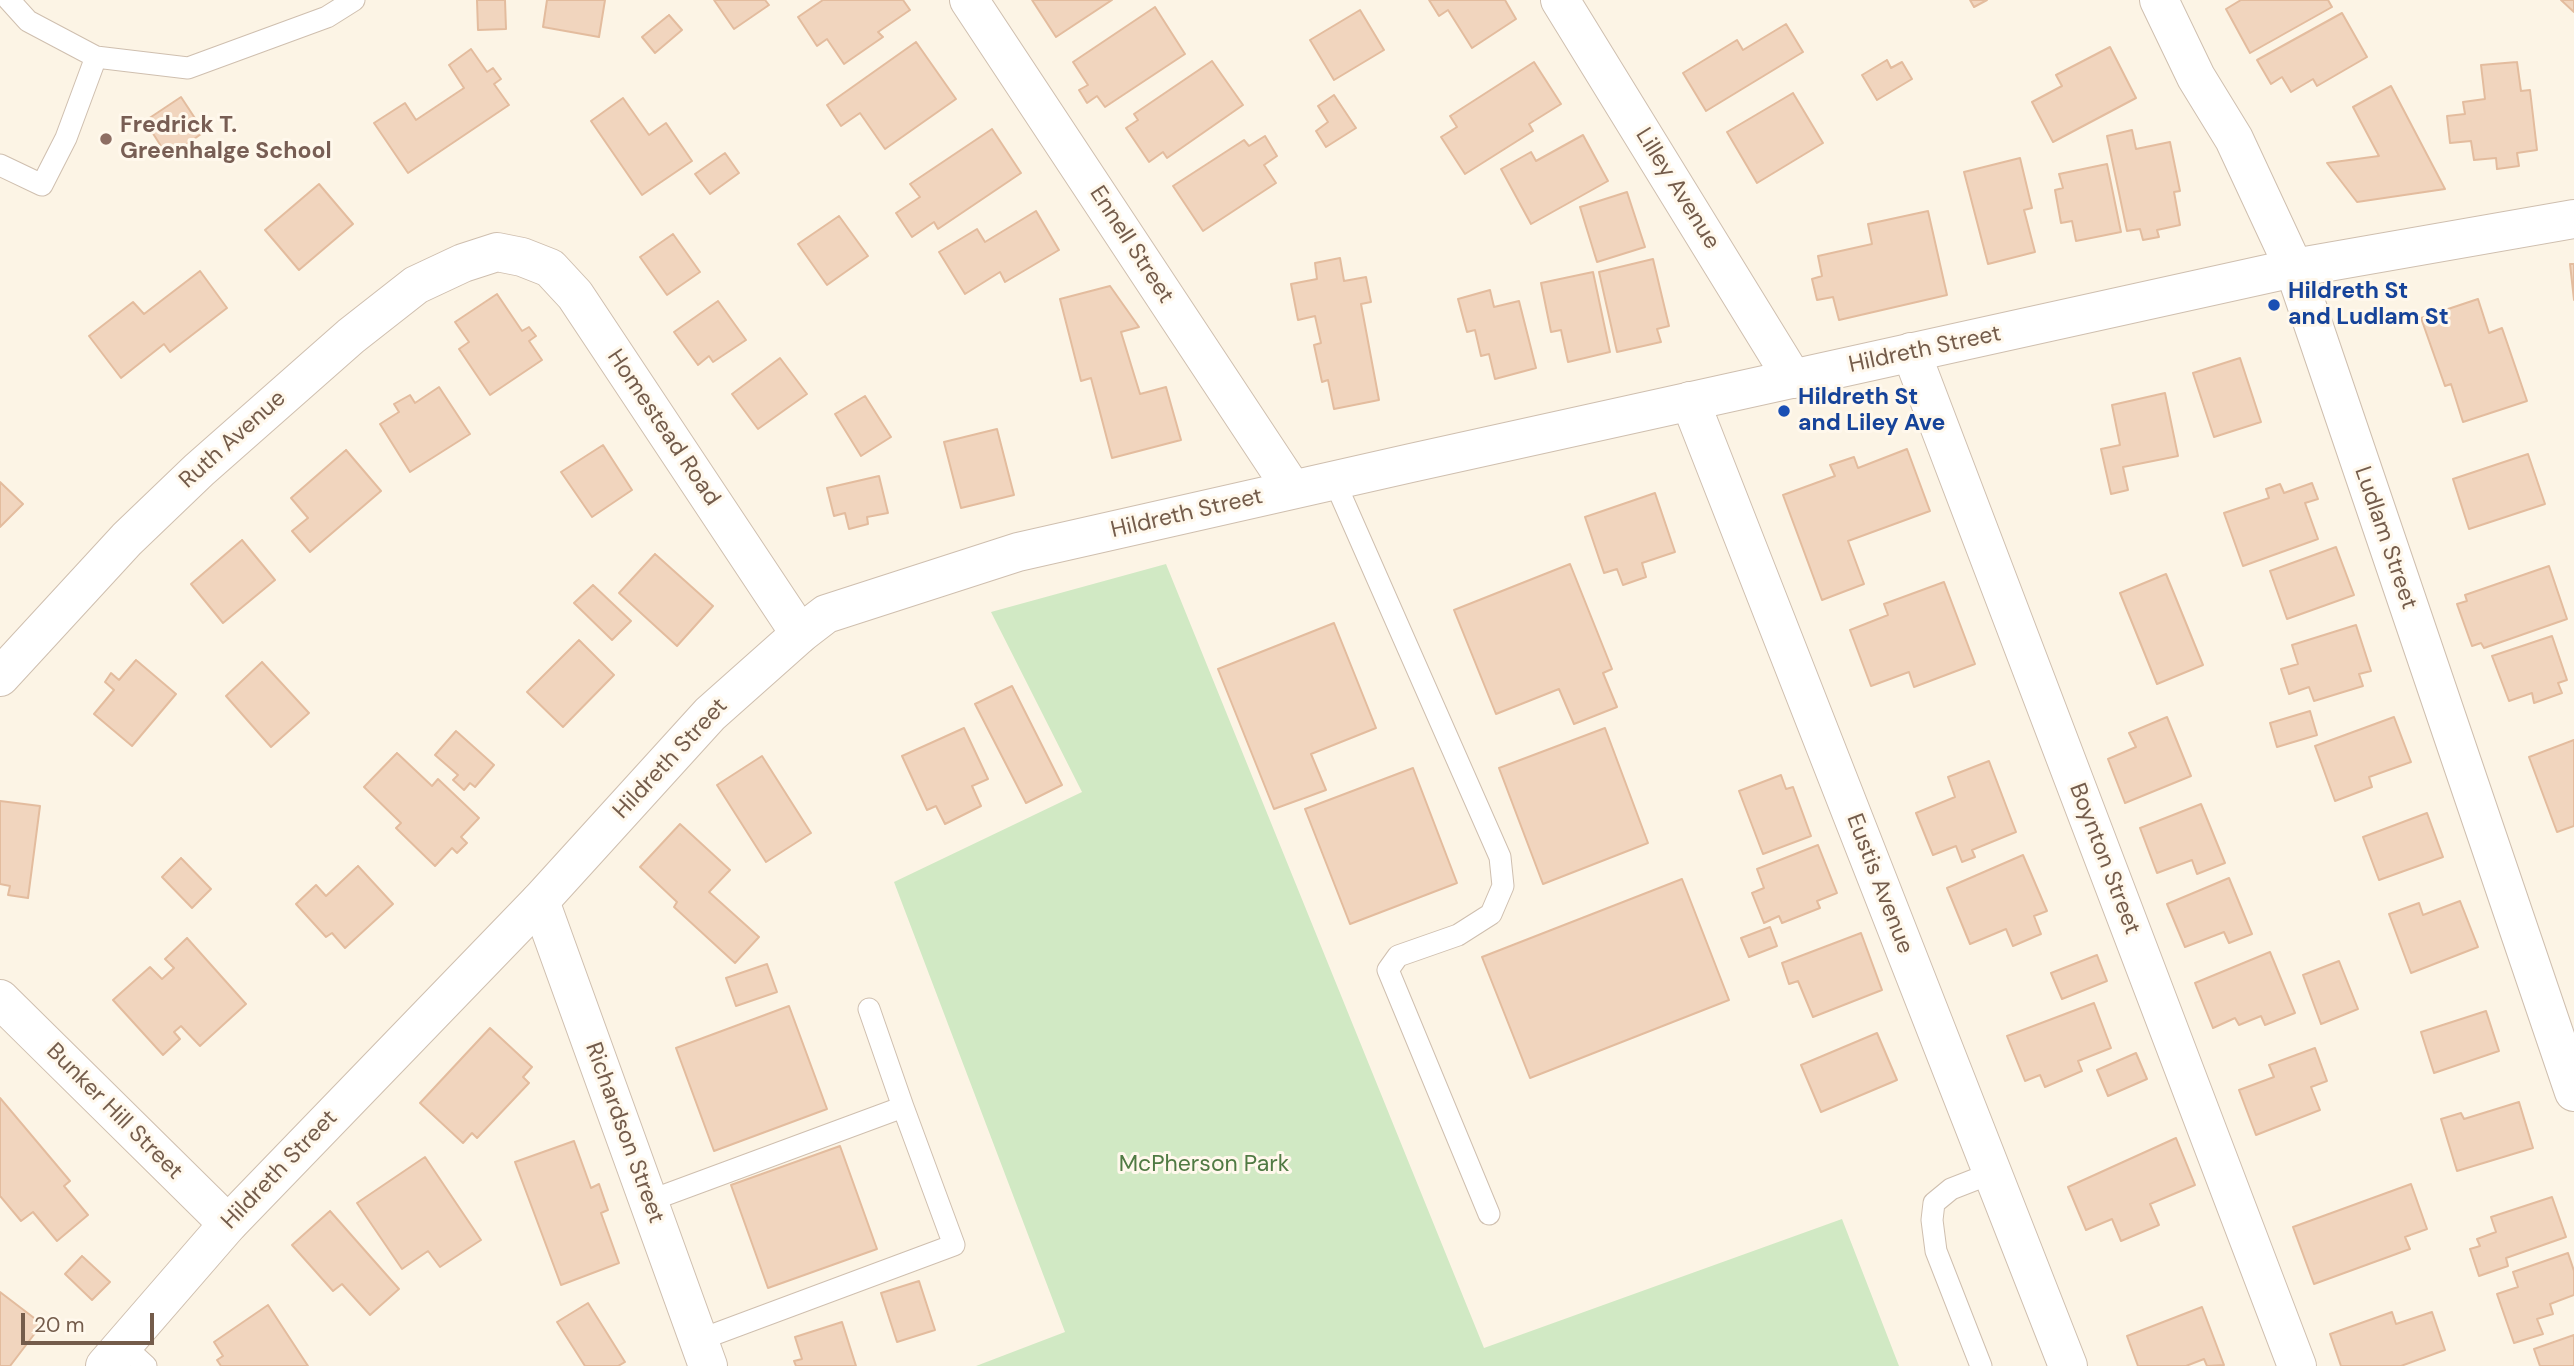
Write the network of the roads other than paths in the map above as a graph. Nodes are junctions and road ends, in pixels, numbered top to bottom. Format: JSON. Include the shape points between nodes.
{"nodes":[{"id":1,"x":9,"y":0,"type":"edge"},
{"id":2,"x":354,"y":0,"type":"edge"},
{"id":3,"x":969,"y":0,"type":"edge"},
{"id":4,"x":1560,"y":0,"type":"edge"},
{"id":5,"x":2159,"y":0,"type":"edge"},
{"id":6,"x":96,"y":57,"type":"junction"},
{"id":7,"x":0,"y":165,"type":"edge"},
{"id":8,"x":2574,"y":219,"type":"edge"},
{"id":9,"x":502,"y":253,"type":"joint"},
{"id":10,"x":2294,"y":268,"type":"junction"},
{"id":11,"x":1911,"y":352,"type":"junction"},
{"id":12,"x":1793,"y":379,"type":"junction"},
{"id":13,"x":1690,"y":401,"type":"junction"},
{"id":14,"x":1334,"y":480,"type":"junction"},
{"id":15,"x":1292,"y":489,"type":"junction"},
{"id":16,"x":800,"y":634,"type":"junction"},
{"id":17,"x":0,"y":677,"type":"edge"},
{"id":18,"x":540,"y":901,"type":"junction"},
{"id":19,"x":0,"y":999,"type":"edge"},
{"id":20,"x":869,"y":1009,"type":"dead end"},
{"id":21,"x":2574,"y":1092,"type":"edge"},
{"id":22,"x":903,"y":1107,"type":"junction"},
{"id":23,"x":1992,"y":1173,"type":"junction"},
{"id":24,"x":649,"y":1201,"type":"junction"},
{"id":25,"x":1489,"y":1214,"type":"dead end"},
{"id":26,"x":228,"y":1224,"type":"junction"},
{"id":27,"x":703,"y":1353,"type":"edge"},
{"id":28,"x":124,"y":1359,"type":"edge"},
{"id":29,"x":1981,"y":1366,"type":"edge"},
{"id":30,"x":2068,"y":1366,"type":"edge"},
{"id":31,"x":2297,"y":1366,"type":"edge"}],
"edges":[{"from":1,"to":6,"type":"lane","via":[[28,22]]},
{"from":2,"to":6,"type":"lane","via":[[327,17],[188,68]]},
{"from":3,"to":15,"type":"street","name":"Ennell Street"},
{"from":4,"to":12,"type":"street","name":"Lilley Avenue"},
{"from":5,"to":10,"type":"street","name":"Ludlam Street","via":[[2196,77],[2240,149]]},
{"from":6,"to":7,"type":"lane","via":[[66,138],[42,186]]},
{"from":8,"to":10,"type":"street","name":"Hildreth Street"},
{"from":9,"to":16,"type":"street","name":"Homestead Road","via":[[550,268],[575,295]]},
{"from":9,"to":17,"type":"street","name":"Ruth Avenue","via":[[463,263],[416,285],[351,336],[198,470],[127,539]]},
{"from":10,"to":11,"type":"street","name":"Hildreth Street"},
{"from":10,"to":21,"type":"street","name":"Ludlam Street"},
{"from":11,"to":12,"type":"street","name":"Hildreth Street"},
{"from":11,"to":31,"type":"street","name":"Boynton Street"},
{"from":12,"to":13,"type":"street","name":"Hildreth Street"},
{"from":13,"to":14,"type":"street","name":"Hildreth Street"},
{"from":13,"to":23,"type":"street","name":"Eustis Avenue"},
{"from":14,"to":15,"type":"street","name":"Hildreth Street"},
{"from":14,"to":25,"type":"lane","via":[[1500,858],[1503,887],[1491,914],[1458,935],[1398,956],[1388,970]]},
{"from":15,"to":16,"type":"street","name":"Hildreth Street","via":[[1018,552],[826,614]]},
{"from":16,"to":18,"type":"street","name":"Hildreth Street","via":[[710,714]]},
{"from":18,"to":24,"type":"street","name":"Richardson Street"},
{"from":18,"to":26,"type":"street","name":"Hildreth Street"},
{"from":19,"to":26,"type":"street","name":"Bunker Hill Street"},
{"from":20,"to":22,"type":"lane"},
{"from":22,"to":24,"type":"lane"},
{"from":22,"to":27,"type":"lane","via":[[954,1245]]},
{"from":23,"to":29,"type":"lane","via":[[1951,1189],[1934,1203],[1932,1220],[1936,1251]]},
{"from":23,"to":30,"type":"street","name":"Eustis Avenue"},
{"from":24,"to":27,"type":"street","name":"Richardson Street"},
{"from":26,"to":28,"type":"street","name":"Hildreth Street"}]}
